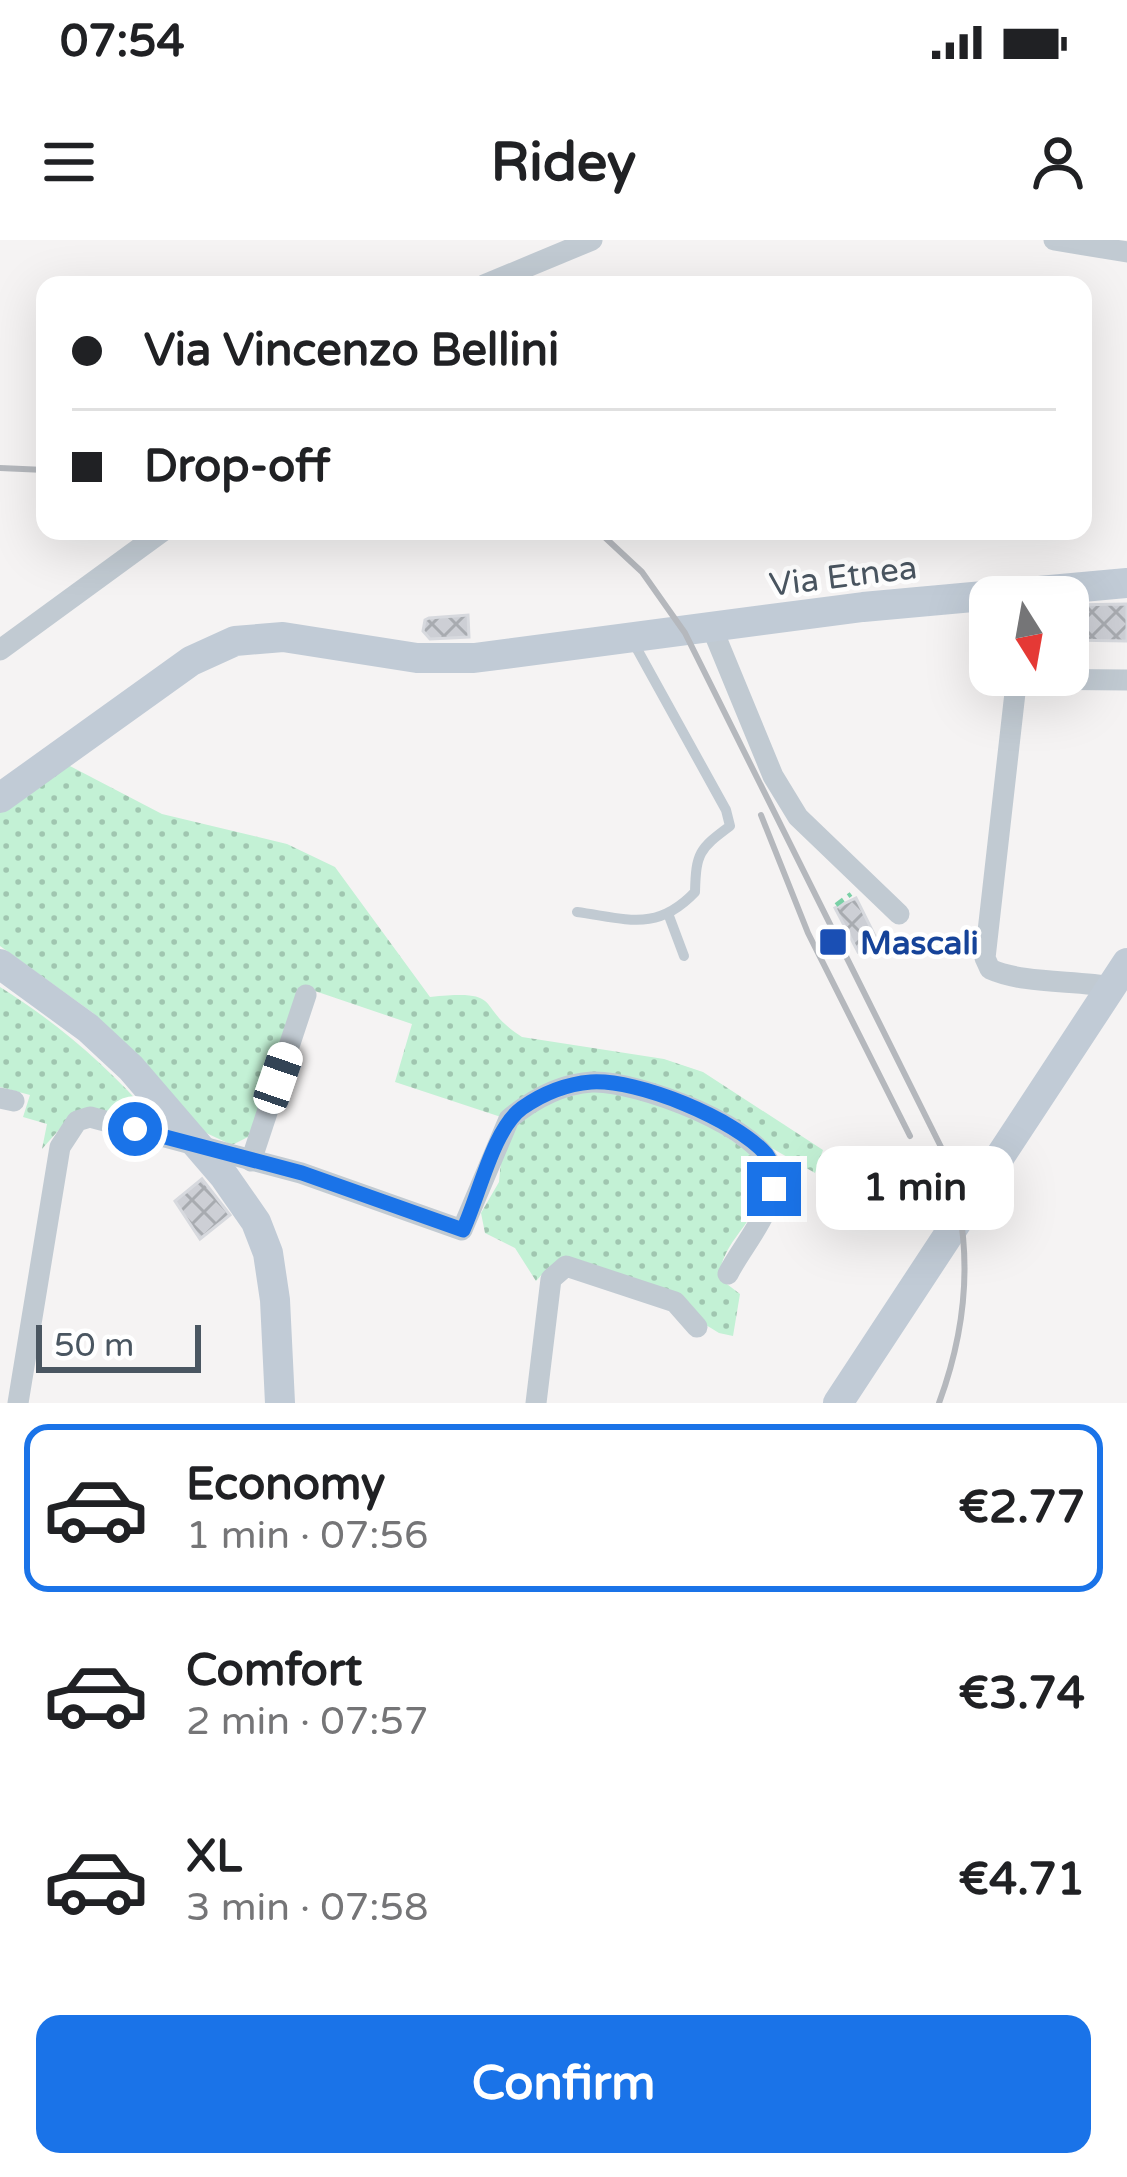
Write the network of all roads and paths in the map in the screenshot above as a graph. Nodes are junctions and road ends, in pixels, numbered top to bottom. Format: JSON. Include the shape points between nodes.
{"nodes":[{"id":1,"x":592,"y":240,"type":"edge"},
{"id":2,"x":1054,"y":240,"type":"edge"},
{"id":3,"x":1127,"y":252,"type":"edge"},
{"id":4,"x":506,"y":276,"type":"edge"},
{"id":5,"x":151,"y":540,"type":"edge"},
{"id":6,"x":1127,"y":583,"type":"edge"},
{"id":7,"x":1089,"y":588,"type":"edge"},
{"id":8,"x":969,"y":599,"type":"edge"},
{"id":9,"x":712,"y":628,"type":"junction"},
{"id":10,"x":630,"y":637,"type":"junction"},
{"id":11,"x":0,"y":650,"type":"edge"},
{"id":12,"x":1089,"y":679,"type":"edge"},
{"id":13,"x":1127,"y":680,"type":"edge"},
{"id":14,"x":1015,"y":696,"type":"edge"},
{"id":15,"x":0,"y":798,"type":"edge"},
{"id":16,"x":578,"y":912,"type":"dead end"},
{"id":17,"x":898,"y":914,"type":"dead end"},
{"id":18,"x":669,"y":916,"type":"junction"},
{"id":19,"x":684,"y":956,"type":"dead end"},
{"id":20,"x":0,"y":964,"type":"edge"},
{"id":21,"x":1122,"y":972,"type":"edge"},
{"id":22,"x":306,"y":995,"type":"dead end"},
{"id":23,"x":201,"y":1148,"type":"junction"},
{"id":24,"x":251,"y":1160,"type":"junction"},
{"id":25,"x":728,"y":1274,"type":"dead end"},
{"id":26,"x":697,"y":1327,"type":"dead end"},
{"id":27,"x":18,"y":1403,"type":"edge"},
{"id":28,"x":280,"y":1403,"type":"edge"},
{"id":29,"x":536,"y":1403,"type":"edge"},
{"id":30,"x":838,"y":1403,"type":"edge"}],
"edges":[{"from":1,"to":4,"type":"street"},
{"from":2,"to":3,"type":"street"},
{"from":5,"to":11,"type":"street"},
{"from":6,"to":7,"type":"street","name":"Via Etnea"},
{"from":8,"to":9,"type":"street","name":"Via Etnea"},
{"from":9,"to":10,"type":"street","name":"Via Etnea"},
{"from":9,"to":17,"type":"street","via":[[798,817]]},
{"from":10,"to":15,"type":"street","name":"Via Etnea","via":[[444,659],[283,637],[236,641],[191,661]]},
{"from":10,"to":18,"type":"lane","via":[[730,826],[703,845],[695,892]]},
{"from":12,"to":13,"type":"street"},
{"from":14,"to":21,"type":"street","via":[[985,958],[1005,976],[1071,980]]},
{"from":16,"to":18,"type":"lane"},
{"from":18,"to":19,"type":"lane"},
{"from":20,"to":23,"type":"street","via":[[88,1028]]},
{"from":21,"to":30,"type":"street"},
{"from":22,"to":24,"type":"street"},
{"from":23,"to":24,"type":"street"},
{"from":23,"to":27,"type":"street","via":[[90,1117],[77,1121],[60,1147]]},
{"from":23,"to":28,"type":"street","via":[[256,1222],[268,1253]]},
{"from":24,"to":25,"type":"street","via":[[463,1230],[509,1119],[524,1106],[586,1082],[640,1087],[676,1099],[768,1156],[774,1189]]},
{"from":26,"to":29,"type":"street","via":[[675,1302],[566,1266],[551,1279]]}]}
